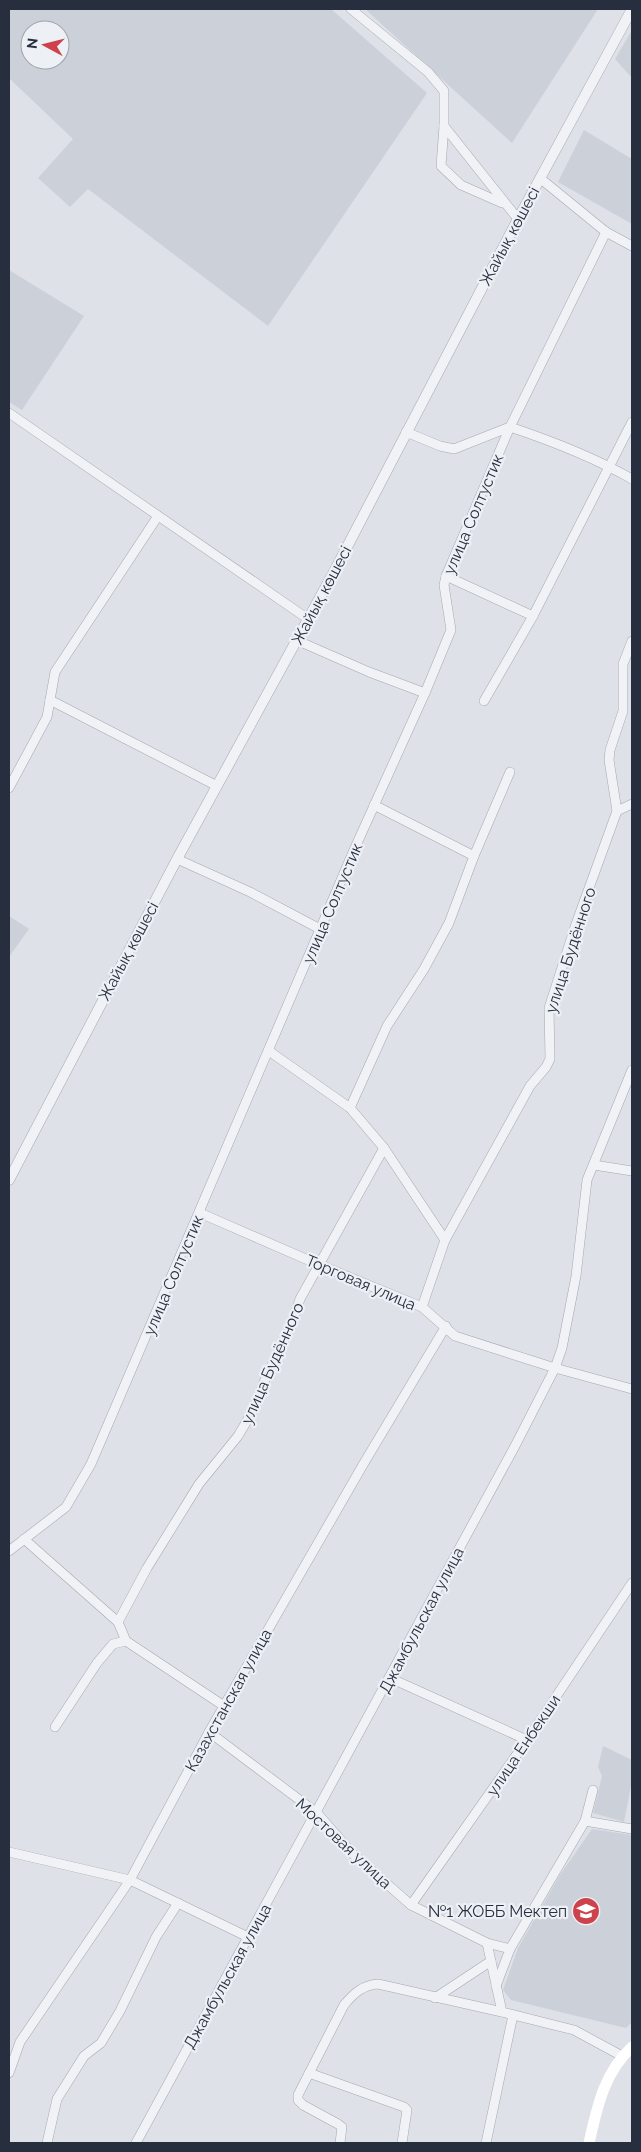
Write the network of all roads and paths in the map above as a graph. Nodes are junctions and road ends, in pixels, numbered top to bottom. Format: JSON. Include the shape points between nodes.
{"nodes":[{"id":1,"x":351,"y":9,"type":"edge"},
{"id":2,"x":632,"y":9,"type":"edge"},
{"id":3,"x":444,"y":126,"type":"junction"},
{"id":4,"x":541,"y":179,"type":"junction"},
{"id":5,"x":505,"y":204,"type":"junction"},
{"id":6,"x":518,"y":219,"type":"junction"},
{"id":7,"x":606,"y":232,"type":"junction"},
{"id":8,"x":632,"y":246,"type":"edge"},
{"id":9,"x":9,"y":413,"type":"edge"},
{"id":10,"x":632,"y":422,"type":"edge"},
{"id":11,"x":510,"y":427,"type":"junction"},
{"id":12,"x":406,"y":432,"type":"junction"},
{"id":13,"x":610,"y":466,"type":"junction"},
{"id":14,"x":632,"y":479,"type":"edge"},
{"id":15,"x":158,"y":516,"type":"junction"},
{"id":16,"x":446,"y":576,"type":"junction"},
{"id":17,"x":533,"y":616,"type":"junction"},
{"id":18,"x":308,"y":619,"type":"junction"},
{"id":19,"x":296,"y":640,"type":"junction"},
{"id":20,"x":632,"y":642,"type":"edge"},
{"id":21,"x":425,"y":693,"type":"junction"},
{"id":22,"x":50,"y":700,"type":"junction"},
{"id":23,"x":484,"y":702,"type":"dead end"},
{"id":24,"x":510,"y":772,"type":"dead end"},
{"id":25,"x":218,"y":786,"type":"junction"},
{"id":26,"x":9,"y":788,"type":"edge"},
{"id":27,"x":632,"y":804,"type":"edge"},
{"id":28,"x":374,"y":805,"type":"junction"},
{"id":29,"x":618,"y":811,"type":"junction"},
{"id":30,"x":474,"y":856,"type":"junction"},
{"id":31,"x":177,"y":859,"type":"junction"},
{"id":32,"x":320,"y":929,"type":"junction"},
{"id":33,"x":269,"y":1051,"type":"junction"},
{"id":34,"x":632,"y":1070,"type":"edge"},
{"id":35,"x":350,"y":1108,"type":"junction"},
{"id":36,"x":384,"y":1148,"type":"junction"},
{"id":37,"x":594,"y":1165,"type":"junction"},
{"id":38,"x":632,"y":1171,"type":"edge"},
{"id":39,"x":9,"y":1180,"type":"edge"},
{"id":40,"x":200,"y":1213,"type":"junction"},
{"id":41,"x":445,"y":1240,"type":"junction"},
{"id":42,"x":319,"y":1264,"type":"junction"},
{"id":43,"x":422,"y":1306,"type":"junction"},
{"id":44,"x":446,"y":1326,"type":"junction"},
{"id":45,"x":555,"y":1368,"type":"junction"},
{"id":46,"x":632,"y":1388,"type":"edge"},
{"id":47,"x":24,"y":1539,"type":"junction"},
{"id":48,"x":9,"y":1551,"type":"edge"},
{"id":49,"x":632,"y":1583,"type":"edge"},
{"id":50,"x":118,"y":1622,"type":"junction"},
{"id":51,"x":126,"y":1641,"type":"junction"},
{"id":52,"x":390,"y":1678,"type":"junction"},
{"id":53,"x":224,"y":1706,"type":"junction"},
{"id":54,"x":55,"y":1727,"type":"dead end"},
{"id":55,"x":209,"y":1732,"type":"junction"},
{"id":56,"x":527,"y":1740,"type":"junction"},
{"id":57,"x":593,"y":1790,"type":"dead end"},
{"id":58,"x":317,"y":1813,"type":"junction"},
{"id":59,"x":585,"y":1821,"type":"junction"},
{"id":60,"x":632,"y":1829,"type":"edge"},
{"id":61,"x":9,"y":1852,"type":"edge"},
{"id":62,"x":130,"y":1880,"type":"junction"},
{"id":63,"x":178,"y":1903,"type":"junction"},
{"id":64,"x":411,"y":1905,"type":"junction"},
{"id":65,"x":248,"y":1938,"type":"junction"},
{"id":66,"x":486,"y":1943,"type":"junction"},
{"id":67,"x":510,"y":1949,"type":"junction"},
{"id":68,"x":491,"y":1961,"type":"junction"},
{"id":69,"x":496,"y":1986,"type":"junction"},
{"id":70,"x":435,"y":1998,"type":"junction"},
{"id":71,"x":502,"y":2012,"type":"junction"},
{"id":72,"x":513,"y":2015,"type":"junction"},
{"id":73,"x":632,"y":2047,"type":"edge"},
{"id":74,"x":622,"y":2056,"type":"junction"},
{"id":75,"x":9,"y":2072,"type":"edge"},
{"id":76,"x":309,"y":2073,"type":"junction"},
{"id":77,"x":47,"y":2143,"type":"edge"},
{"id":78,"x":136,"y":2143,"type":"edge"},
{"id":79,"x":340,"y":2143,"type":"edge"},
{"id":80,"x":402,"y":2143,"type":"edge"},
{"id":81,"x":486,"y":2143,"type":"edge"},
{"id":82,"x":590,"y":2143,"type":"edge"}],
"edges":[{"from":1,"to":3,"type":"street","via":[[428,72],[444,91]]},
{"from":2,"to":4,"type":"street","name":"Жайық көшесі"},
{"from":3,"to":5,"type":"street"},
{"from":3,"to":5,"type":"street","via":[[442,166],[461,185]]},
{"from":4,"to":6,"type":"street","name":"Жайық көшесі"},
{"from":4,"to":7,"type":"street"},
{"from":5,"to":6,"type":"street"},
{"from":6,"to":12,"type":"street","name":"Жайық көшесі"},
{"from":7,"to":8,"type":"street"},
{"from":7,"to":11,"type":"street","name":"улица Солтустик"},
{"from":9,"to":15,"type":"street"},
{"from":10,"to":13,"type":"street"},
{"from":11,"to":12,"type":"street","via":[[454,449]]},
{"from":11,"to":13,"type":"street"},
{"from":11,"to":16,"type":"street","name":"улица Солтустик"},
{"from":12,"to":18,"type":"street","name":"Жайық көшесі"},
{"from":13,"to":14,"type":"street"},
{"from":13,"to":17,"type":"street"},
{"from":15,"to":18,"type":"street"},
{"from":15,"to":22,"type":"street","via":[[55,672]]},
{"from":16,"to":17,"type":"street"},
{"from":16,"to":21,"type":"street","name":"улица Солтустик","via":[[444,586],[451,630]]},
{"from":17,"to":23,"type":"street"},
{"from":18,"to":19,"type":"street","name":"Жайық көшесі"},
{"from":19,"to":21,"type":"street"},
{"from":19,"to":25,"type":"street","name":"Жайық көшесі"},
{"from":20,"to":29,"type":"street","via":[[624,664],[623,712],[609,760]]},
{"from":21,"to":28,"type":"street","name":"улица Солтустик"},
{"from":22,"to":25,"type":"street"},
{"from":22,"to":26,"type":"street","via":[[47,717]]},
{"from":24,"to":30,"type":"street"},
{"from":25,"to":31,"type":"street","name":"Жайық көшесі"},
{"from":27,"to":29,"type":"street"},
{"from":28,"to":30,"type":"street"},
{"from":28,"to":32,"type":"street","name":"улица Солтустик"},
{"from":29,"to":41,"type":"street","name":"улица Будённого","via":[[548,1008],[550,1058],[530,1086]]},
{"from":30,"to":35,"type":"street","via":[[449,923],[387,1026]]},
{"from":31,"to":32,"type":"street"},
{"from":31,"to":39,"type":"street","name":"Жайық көшесі"},
{"from":32,"to":33,"type":"street","name":"улица Солтустик"},
{"from":33,"to":35,"type":"street"},
{"from":33,"to":40,"type":"street","name":"улица Солтустик"},
{"from":34,"to":37,"type":"street","name":"Джамбульская улица"},
{"from":35,"to":36,"type":"street"},
{"from":36,"to":41,"type":"street"},
{"from":36,"to":42,"type":"street","name":"улица Будённого"},
{"from":37,"to":38,"type":"street"},
{"from":37,"to":45,"type":"street","name":"Джамбульская улица","via":[[588,1180],[576,1276]]},
{"from":40,"to":42,"type":"street","name":"Торговая улица"},
{"from":40,"to":47,"type":"street","name":"улица Солтустик","via":[[91,1464],[66,1507]]},
{"from":41,"to":43,"type":"street","name":"улица Будённого"},
{"from":42,"to":43,"type":"street","name":"Торговая улица"},
{"from":42,"to":50,"type":"street","name":"улица Будённого","via":[[300,1300],[255,1407],[238,1436],[199,1484]]},
{"from":43,"to":44,"type":"street","name":"Торговая улица"},
{"from":44,"to":45,"type":"street","name":"Торговая улица","via":[[455,1336]]},
{"from":44,"to":53,"type":"street","name":"Казахстанская улица"},
{"from":45,"to":46,"type":"street","name":"Торговая улица"},
{"from":45,"to":52,"type":"street","name":"Джамбульская улица"},
{"from":47,"to":48,"type":"street","name":"улица Солтустик"},
{"from":47,"to":50,"type":"street"},
{"from":49,"to":56,"type":"street","name":"улица Енбекши"},
{"from":50,"to":51,"type":"street"},
{"from":51,"to":53,"type":"street"},
{"from":51,"to":54,"type":"street","via":[[113,1644],[97,1663]]},
{"from":52,"to":56,"type":"street"},
{"from":52,"to":58,"type":"street","name":"Джамбульская улица"},
{"from":53,"to":55,"type":"street","name":"Казахстанская улица"},
{"from":55,"to":58,"type":"street","name":"Мостовая улица"},
{"from":55,"to":62,"type":"street","name":"Казахстанская улица"},
{"from":56,"to":64,"type":"street","name":"улица Енбекши"},
{"from":57,"to":59,"type":"street"},
{"from":58,"to":64,"type":"street","name":"Мостовая улица","via":[[353,1854]]},
{"from":58,"to":65,"type":"street","name":"Джамбульская улица"},
{"from":59,"to":60,"type":"street"},
{"from":59,"to":67,"type":"street"},
{"from":61,"to":62,"type":"street"},
{"from":62,"to":63,"type":"street"},
{"from":62,"to":75,"type":"street","name":"Казахстанская улица","via":[[20,2042]]},
{"from":63,"to":65,"type":"street"},
{"from":63,"to":77,"type":"street","via":[[156,1937],[101,2044],[84,2056],[57,2099]]},
{"from":64,"to":66,"type":"street","name":"Мостовая улица"},
{"from":65,"to":78,"type":"street","name":"Джамбульская улица"},
{"from":66,"to":67,"type":"street","name":"Мостовая улица"},
{"from":66,"to":68,"type":"street"},
{"from":67,"to":69,"type":"street"},
{"from":68,"to":69,"type":"street"},
{"from":68,"to":70,"type":"street"},
{"from":69,"to":71,"type":"street"},
{"from":70,"to":71,"type":"street"},
{"from":70,"to":76,"type":"street","via":[[378,1984],[360,1990],[344,2005]]},
{"from":71,"to":72,"type":"street"},
{"from":72,"to":74,"type":"street","via":[[574,2030]]},
{"from":72,"to":81,"type":"street"},
{"from":73,"to":74,"type":"main road"},
{"from":74,"to":82,"type":"main road","via":[[602,2092]]},
{"from":76,"to":79,"type":"street","via":[[298,2100],[342,2127]]},
{"from":76,"to":80,"type":"street","via":[[404,2107],[407,2115]]}]}
